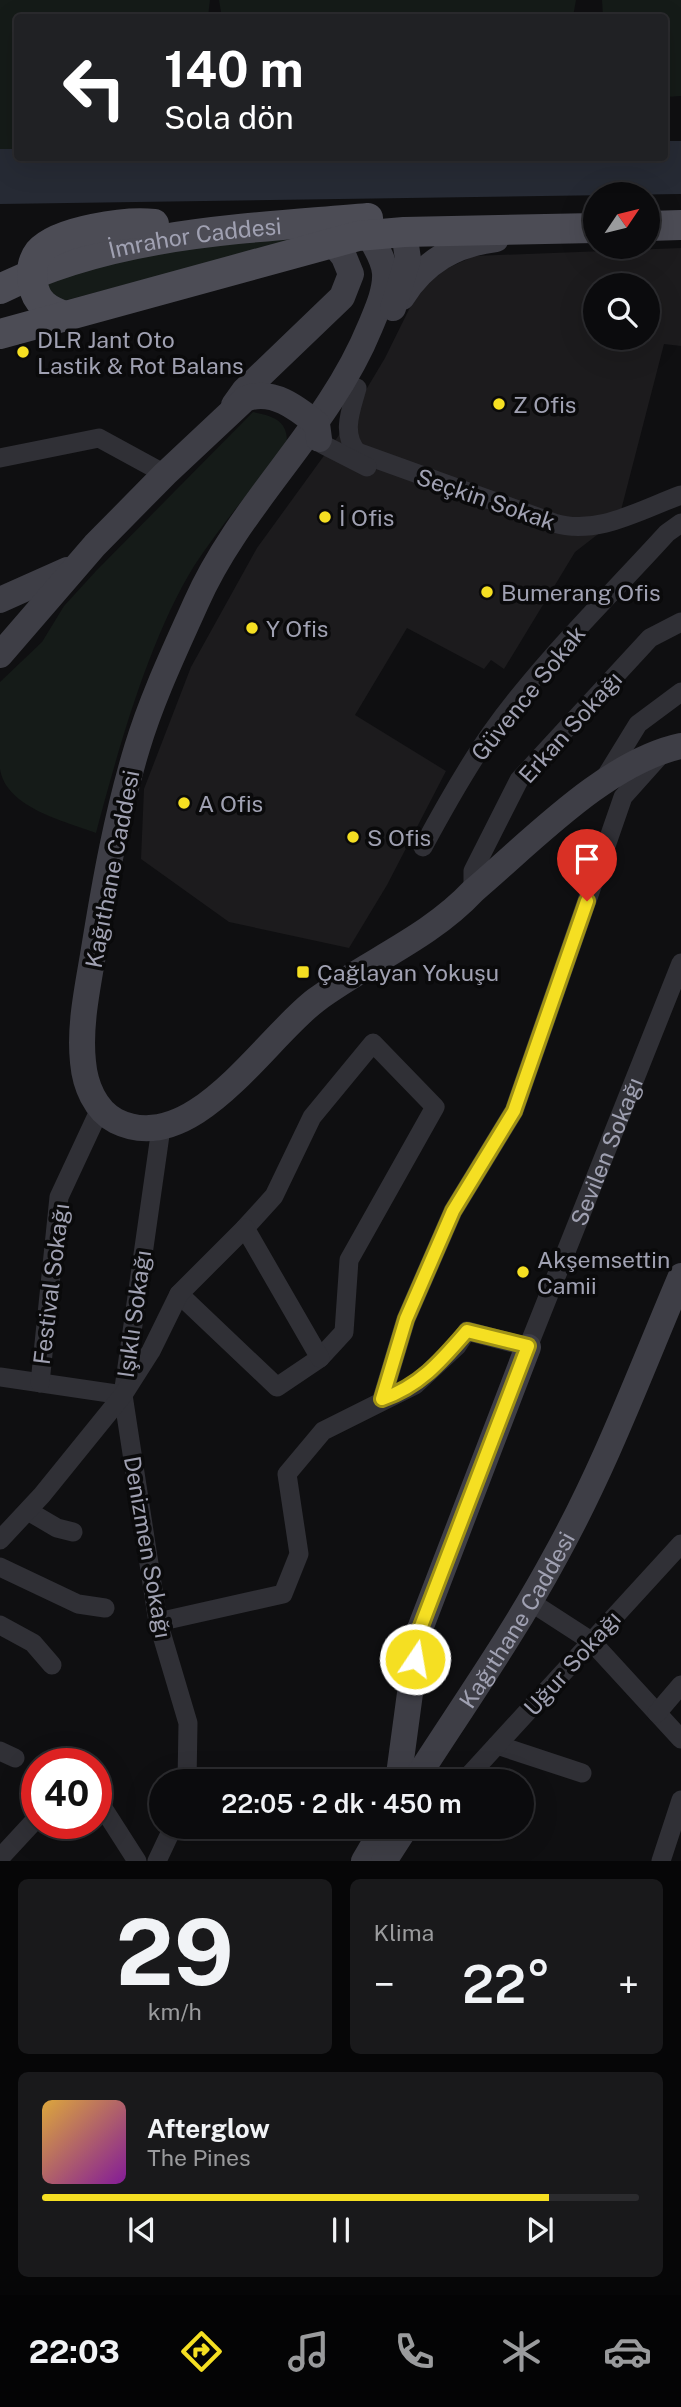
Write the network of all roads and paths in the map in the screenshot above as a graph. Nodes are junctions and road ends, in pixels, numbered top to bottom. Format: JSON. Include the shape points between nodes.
{"nodes":[{"id":1,"x":681,"y":209,"type":"edge"},
{"id":2,"x":660,"y":210,"type":"edge"},
{"id":3,"x":583,"y":212,"type":"edge"},
{"id":4,"x":401,"y":224,"type":"junction"},
{"id":5,"x":681,"y":225,"type":"edge"},
{"id":6,"x":660,"y":226,"type":"edge"},
{"id":7,"x":583,"y":229,"type":"edge"},
{"id":8,"x":525,"y":231,"type":"junction"},
{"id":9,"x":368,"y":234,"type":"junction"},
{"id":10,"x":332,"y":242,"type":"junction"},
{"id":11,"x":32,"y":275,"type":"junction"},
{"id":12,"x":0,"y":291,"type":"edge"},
{"id":13,"x":65,"y":316,"type":"junction"},
{"id":14,"x":390,"y":317,"type":"junction"},
{"id":15,"x":0,"y":333,"type":"edge"},
{"id":16,"x":290,"y":346,"type":"junction"},
{"id":17,"x":357,"y":388,"type":"junction"},
{"id":18,"x":294,"y":406,"type":"junction"},
{"id":19,"x":227,"y":415,"type":"junction"},
{"id":20,"x":319,"y":434,"type":"junction"},
{"id":21,"x":0,"y":458,"type":"edge"},
{"id":22,"x":164,"y":474,"type":"junction"},
{"id":23,"x":681,"y":495,"type":"edge"},
{"id":24,"x":681,"y":507,"type":"edge"},
{"id":25,"x":681,"y":523,"type":"edge"},
{"id":26,"x":75,"y":566,"type":"junction"},
{"id":27,"x":0,"y":602,"type":"edge"},
{"id":28,"x":681,"y":622,"type":"edge"},
{"id":29,"x":26,"y":625,"type":"junction"},
{"id":30,"x":0,"y":655,"type":"edge"},
{"id":31,"x":681,"y":691,"type":"edge"},
{"id":32,"x":673,"y":748,"type":"edge"},
{"id":33,"x":602,"y":782,"type":"junction"},
{"id":34,"x":423,"y":848,"type":"dead end"},
{"id":35,"x":473,"y":891,"type":"junction"},
{"id":36,"x":681,"y":962,"type":"edge"},
{"id":37,"x":105,"y":1102,"type":"junction"},
{"id":38,"x":161,"y":1120,"type":"junction"},
{"id":39,"x":244,"y":1228,"type":"junction"},
{"id":40,"x":681,"y":1276,"type":"edge"},
{"id":41,"x":180,"y":1294,"type":"junction"},
{"id":42,"x":528,"y":1346,"type":"junction"},
{"id":43,"x":320,"y":1358,"type":"junction"},
{"id":44,"x":0,"y":1377,"type":"edge"},
{"id":45,"x":40,"y":1383,"type":"junction"},
{"id":46,"x":123,"y":1395,"type":"junction"},
{"id":47,"x":382,"y":1399,"type":"junction"},
{"id":48,"x":27,"y":1511,"type":"junction"},
{"id":49,"x":73,"y":1532,"type":"dead end"},
{"id":50,"x":0,"y":1540,"type":"edge"},
{"id":51,"x":681,"y":1544,"type":"edge"},
{"id":52,"x":0,"y":1567,"type":"edge"},
{"id":53,"x":105,"y":1608,"type":"dead end"},
{"id":54,"x":532,"y":1610,"type":"junction"},
{"id":55,"x":158,"y":1622,"type":"junction"},
{"id":56,"x":0,"y":1625,"type":"edge"},
{"id":57,"x":591,"y":1641,"type":"junction"},
{"id":58,"x":52,"y":1665,"type":"dead end"},
{"id":59,"x":681,"y":1685,"type":"edge"},
{"id":60,"x":657,"y":1713,"type":"junction"},
{"id":61,"x":681,"y":1739,"type":"edge"},
{"id":62,"x":497,"y":1745,"type":"junction"},
{"id":63,"x":187,"y":1769,"type":"edge"},
{"id":64,"x":400,"y":1769,"type":"edge"},
{"id":65,"x":423,"y":1769,"type":"edge"},
{"id":66,"x":441,"y":1769,"type":"edge"},
{"id":67,"x":475,"y":1769,"type":"edge"},
{"id":68,"x":582,"y":1773,"type":"dead end"},
{"id":69,"x":681,"y":1800,"type":"edge"},
{"id":70,"x":112,"y":1822,"type":"edge"},
{"id":71,"x":21,"y":1835,"type":"edge"},
{"id":72,"x":167,"y":1839,"type":"edge"},
{"id":73,"x":377,"y":1839,"type":"edge"},
{"id":74,"x":398,"y":1839,"type":"edge"},
{"id":75,"x":0,"y":1858,"type":"edge"},
{"id":76,"x":137,"y":1861,"type":"edge"},
{"id":77,"x":156,"y":1861,"type":"edge"},
{"id":78,"x":364,"y":1861,"type":"edge"},
{"id":79,"x":384,"y":1861,"type":"edge"},
{"id":80,"x":661,"y":1861,"type":"edge"}],
"edges":[{"from":1,"to":2,"type":"main road"},
{"from":3,"to":4,"type":"main road"},
{"from":4,"to":8,"type":"main road"},
{"from":4,"to":9,"type":"main road","name":"İmrahor Caddesi"},
{"from":4,"to":11,"type":"main road","name":"İmrahor Caddesi","via":[[228,230],[110,225],[52,242],[40,251]]},
{"from":4,"to":14,"type":"main road","name":"Kağıthane Caddesi","via":[[408,259]]},
{"from":5,"to":6,"type":"main road"},
{"from":7,"to":8,"type":"main road"},
{"from":8,"to":14,"type":"main road","via":[[447,252],[416,279]]},
{"from":9,"to":10,"type":"main road","name":"İmrahor Caddesi"},
{"from":9,"to":20,"type":"main road","name":"Kağıthane Caddesi","via":[[384,265],[384,288]]},
{"from":10,"to":13,"type":"main road","name":"İmrahor Caddesi"},
{"from":10,"to":16,"type":"main road","via":[[349,267],[349,283],[342,296]]},
{"from":11,"to":12,"type":"main road"},
{"from":11,"to":13,"type":"main road","via":[[39,302]]},
{"from":12,"to":15,"type":"main road","via":[[12,306],[14,318]]},
{"from":13,"to":15,"type":"main road","name":"İmrahor Caddesi"},
{"from":14,"to":17,"type":"main road","name":"Kağıthane Caddesi"},
{"from":16,"to":18,"type":"main road","via":[[278,367],[278,379]]},
{"from":16,"to":19,"type":"main road","via":[[244,391]]},
{"from":17,"to":20,"type":"main road","name":"Kağıthane Caddesi"},
{"from":17,"to":23,"type":"street","name":"Seçkin Sokak","via":[[347,426],[357,452],[554,523],[587,529]]},
{"from":18,"to":19,"type":"main road","via":[[276,398],[253,396]]},
{"from":18,"to":20,"type":"main road"},
{"from":19,"to":22,"type":"main road"},
{"from":20,"to":24,"type":"street","name":"Seçkin Sokak","via":[[351,461],[566,540],[591,539]]},
{"from":20,"to":37,"type":"main road","name":"Kağıthane Caddesi","via":[[210,575],[138,745],[107,871],[85,1004],[83,1066],[90,1090]]},
{"from":21,"to":22,"type":"street","via":[[99,438]]},
{"from":22,"to":26,"type":"main road"},
{"from":25,"to":34,"type":"street","name":"Güvence Sokak","via":[[550,661],[493,730],[458,782]]},
{"from":26,"to":27,"type":"main road"},
{"from":26,"to":29,"type":"main road"},
{"from":27,"to":29,"type":"main road","via":[[27,606],[32,611]]},
{"from":28,"to":35,"type":"street","name":"Erkan Sokağı","via":[[650,638],[520,780],[473,871]]},
{"from":29,"to":30,"type":"main road"},
{"from":31,"to":33,"type":"street","via":[[638,724]]},
{"from":32,"to":33,"type":"main road"},
{"from":32,"to":47,"type":"street","via":[[623,797],[514,1111],[453,1211],[406,1319]]},
{"from":33,"to":35,"type":"main road"},
{"from":35,"to":38,"type":"main road","via":[[455,911],[296,1016],[202,1109],[189,1118]]},
{"from":36,"to":42,"type":"street","name":"Sevilen Sokağı"},
{"from":37,"to":38,"type":"main road","via":[[128,1126]]},
{"from":37,"to":45,"type":"street","name":"Festival Sokağı","via":[[59,1197]]},
{"from":38,"to":46,"type":"street","name":"Işıklı Sokağı"},
{"from":39,"to":41,"type":"street"},
{"from":39,"to":43,"type":"street"},
{"from":39,"to":43,"type":"street","via":[[274,1196],[312,1117],[373,1043],[435,1107],[349,1260],[344,1332]]},
{"from":40,"to":54,"type":"main road","name":"Kağıthane Caddesi","via":[[608,1452]]},
{"from":41,"to":43,"type":"street","via":[[277,1387]]},
{"from":41,"to":46,"type":"street"},
{"from":42,"to":47,"type":"street","via":[[467,1331],[415,1385]]},
{"from":42,"to":64,"type":"main road","name":"Sevilen Sokağı","via":[[418,1634]]},
{"from":44,"to":45,"type":"street"},
{"from":45,"to":46,"type":"street"},
{"from":46,"to":48,"type":"street","name":"Işıklı Sokağı"},
{"from":46,"to":55,"type":"street","name":"Denizmen Sokağı"},
{"from":47,"to":55,"type":"street","via":[[323,1431],[287,1474],[299,1554],[283,1594]]},
{"from":48,"to":49,"type":"street"},
{"from":48,"to":50,"type":"street","name":"Işıklı Sokağı"},
{"from":51,"to":57,"type":"street","name":"Uğur Sokağı"},
{"from":52,"to":53,"type":"street","via":[[78,1604]]},
{"from":54,"to":57,"type":"street"},
{"from":54,"to":65,"type":"main road","name":"Kağıthane Caddesi"},
{"from":54,"to":66,"type":"main road","name":"Kağıthane Caddesi"},
{"from":55,"to":63,"type":"street","name":"Denizmen Sokağı","via":[[188,1723]]},
{"from":56,"to":58,"type":"street","via":[[33,1643]]},
{"from":57,"to":60,"type":"street"},
{"from":57,"to":62,"type":"street","name":"Uğur Sokağı"},
{"from":59,"to":60,"type":"street"},
{"from":60,"to":61,"type":"street"},
{"from":62,"to":67,"type":"street","name":"Uğur Sokağı"},
{"from":62,"to":68,"type":"street"},
{"from":69,"to":80,"type":"street"},
{"from":70,"to":76,"type":"street"},
{"from":71,"to":75,"type":"street"},
{"from":72,"to":77,"type":"street"},
{"from":73,"to":78,"type":"main road"},
{"from":74,"to":79,"type":"main road"}]}
